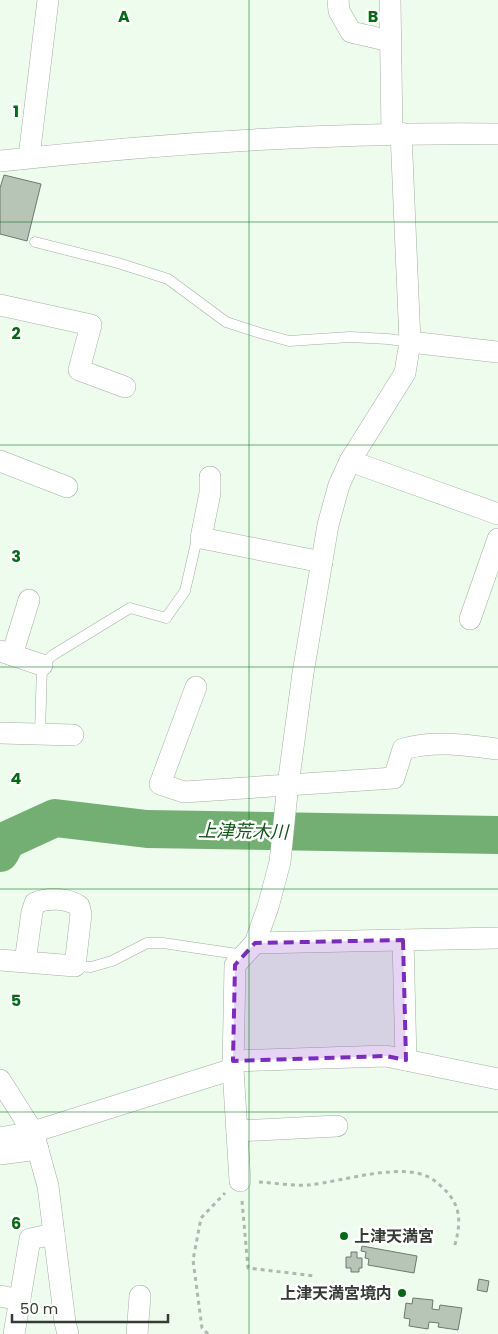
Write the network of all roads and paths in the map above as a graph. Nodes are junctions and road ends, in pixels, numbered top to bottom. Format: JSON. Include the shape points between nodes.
{"nodes":[{"id":1,"x":48,"y":0,"type":"edge"},
{"id":2,"x":338,"y":0,"type":"edge"},
{"id":3,"x":390,"y":0,"type":"edge"},
{"id":4,"x":390,"y":41,"type":"junction"},
{"id":5,"x":397,"y":133,"type":"junction"},
{"id":6,"x":498,"y":134,"type":"edge"},
{"id":7,"x":29,"y":157,"type":"junction"},
{"id":8,"x":0,"y":160,"type":"edge"},
{"id":9,"x":35,"y":242,"type":"dead end"},
{"id":10,"x":0,"y":305,"type":"edge"},
{"id":11,"x":410,"y":342,"type":"junction"},
{"id":12,"x":498,"y":352,"type":"edge"},
{"id":13,"x":125,"y":388,"type":"dead end"},
{"id":14,"x":0,"y":461,"type":"edge"},
{"id":15,"x":350,"y":461,"type":"junction"},
{"id":16,"x":210,"y":477,"type":"dead end"},
{"id":17,"x":67,"y":487,"type":"dead end"},
{"id":18,"x":498,"y":514,"type":"edge"},
{"id":19,"x":201,"y":538,"type":"junction"},
{"id":20,"x":498,"y":539,"type":"edge"},
{"id":21,"x":322,"y":562,"type":"junction"},
{"id":22,"x":29,"y":600,"type":"dead end"},
{"id":23,"x":470,"y":619,"type":"dead end"},
{"id":24,"x":6,"y":653,"type":"edge"},
{"id":25,"x":42,"y":665,"type":"junction"},
{"id":26,"x":196,"y":687,"type":"dead end"},
{"id":27,"x":0,"y":733,"type":"edge"},
{"id":28,"x":40,"y":734,"type":"junction"},
{"id":29,"x":73,"y":735,"type":"dead end"},
{"id":30,"x":498,"y":749,"type":"edge"},
{"id":31,"x":288,"y":784,"type":"junction"},
{"id":32,"x":498,"y":938,"type":"edge"},
{"id":33,"x":403,"y":940,"type":"junction"},
{"id":34,"x":249,"y":949,"type":"junction"},
{"id":35,"x":0,"y":960,"type":"edge"},
{"id":36,"x":25,"y":962,"type":"junction"},
{"id":37,"x":75,"y":966,"type":"junction"},
{"id":38,"x":406,"y":1060,"type":"junction"},
{"id":39,"x":233,"y":1065,"type":"junction"},
{"id":40,"x":498,"y":1079,"type":"edge"},
{"id":41,"x":0,"y":1080,"type":"edge"},
{"id":42,"x":337,"y":1126,"type":"dead end"},
{"id":43,"x":237,"y":1131,"type":"junction"},
{"id":44,"x":0,"y":1138,"type":"edge"},
{"id":45,"x":36,"y":1140,"type":"junction"},
{"id":46,"x":0,"y":1154,"type":"edge"},
{"id":47,"x":240,"y":1181,"type":"junction"},
{"id":48,"x":54,"y":1234,"type":"junction"},
{"id":49,"x":454,"y":1248,"type":"dead end"},
{"id":50,"x":315,"y":1276,"type":"dead end"},
{"id":51,"x":140,"y":1296,"type":"dead end"},
{"id":52,"x":10,"y":1298,"type":"edge"},
{"id":53,"x":14,"y":1334,"type":"edge"},
{"id":54,"x":68,"y":1334,"type":"edge"},
{"id":55,"x":137,"y":1334,"type":"edge"},
{"id":56,"x":208,"y":1334,"type":"edge"}],
"edges":[{"from":1,"to":7,"type":"street"},
{"from":2,"to":4,"type":"street","via":[[339,11],[351,32]]},
{"from":3,"to":4,"type":"street"},
{"from":4,"to":5,"type":"street"},
{"from":5,"to":6,"type":"street"},
{"from":5,"to":7,"type":"street","via":[[128,147]]},
{"from":5,"to":11,"type":"street"},
{"from":7,"to":8,"type":"street"},
{"from":9,"to":11,"type":"lane","via":[[118,263],[168,280],[226,322],[289,341],[350,337]]},
{"from":10,"to":13,"type":"street","via":[[91,325],[79,370]]},
{"from":11,"to":12,"type":"street"},
{"from":11,"to":15,"type":"street","via":[[405,373]]},
{"from":14,"to":17,"type":"street"},
{"from":15,"to":18,"type":"street"},
{"from":15,"to":21,"type":"street","via":[[339,485]]},
{"from":16,"to":19,"type":"street"},
{"from":19,"to":21,"type":"street"},
{"from":19,"to":25,"type":"lane","via":[[196,543],[185,591],[166,618],[130,608]]},
{"from":20,"to":23,"type":"street"},
{"from":21,"to":31,"type":"street"},
{"from":22,"to":24,"type":"street"},
{"from":24,"to":25,"type":"street"},
{"from":25,"to":28,"type":"lane"},
{"from":26,"to":31,"type":"street","via":[[160,784],[184,792]]},
{"from":27,"to":28,"type":"street"},
{"from":28,"to":29,"type":"street"},
{"from":30,"to":31,"type":"street","via":[[450,743],[421,744],[403,749],[394,778]]},
{"from":31,"to":34,"type":"street","via":[[280,862],[268,907]]},
{"from":32,"to":33,"type":"street"},
{"from":33,"to":34,"type":"street"},
{"from":33,"to":38,"type":"street"},
{"from":34,"to":37,"type":"lane","via":[[147,943],[112,961],[91,967]]},
{"from":34,"to":39,"type":"street","via":[[235,965]]},
{"from":35,"to":36,"type":"street"},
{"from":36,"to":37,"type":"street"},
{"from":36,"to":37,"type":"street","via":[[35,903],[43,899],[71,901],[79,906],[81,914]]},
{"from":38,"to":39,"type":"street","via":[[386,1056]]},
{"from":38,"to":40,"type":"street"},
{"from":39,"to":43,"type":"street"},
{"from":39,"to":45,"type":"street"},
{"from":41,"to":45,"type":"street"},
{"from":42,"to":43,"type":"street"},
{"from":43,"to":47,"type":"street"},
{"from":44,"to":45,"type":"street"},
{"from":45,"to":46,"type":"street"},
{"from":45,"to":48,"type":"street","via":[[48,1186]]},
{"from":47,"to":49,"type":"path","via":[[308,1185],[368,1174],[415,1172],[434,1180],[451,1197],[460,1219]]},
{"from":47,"to":50,"type":"path","via":[[248,1268]]},
{"from":47,"to":56,"type":"path","via":[[201,1218],[193,1260],[202,1328]]},
{"from":48,"to":52,"type":"street","via":[[30,1239]]},
{"from":48,"to":54,"type":"street"},
{"from":51,"to":55,"type":"street"},
{"from":52,"to":53,"type":"street"}]}
